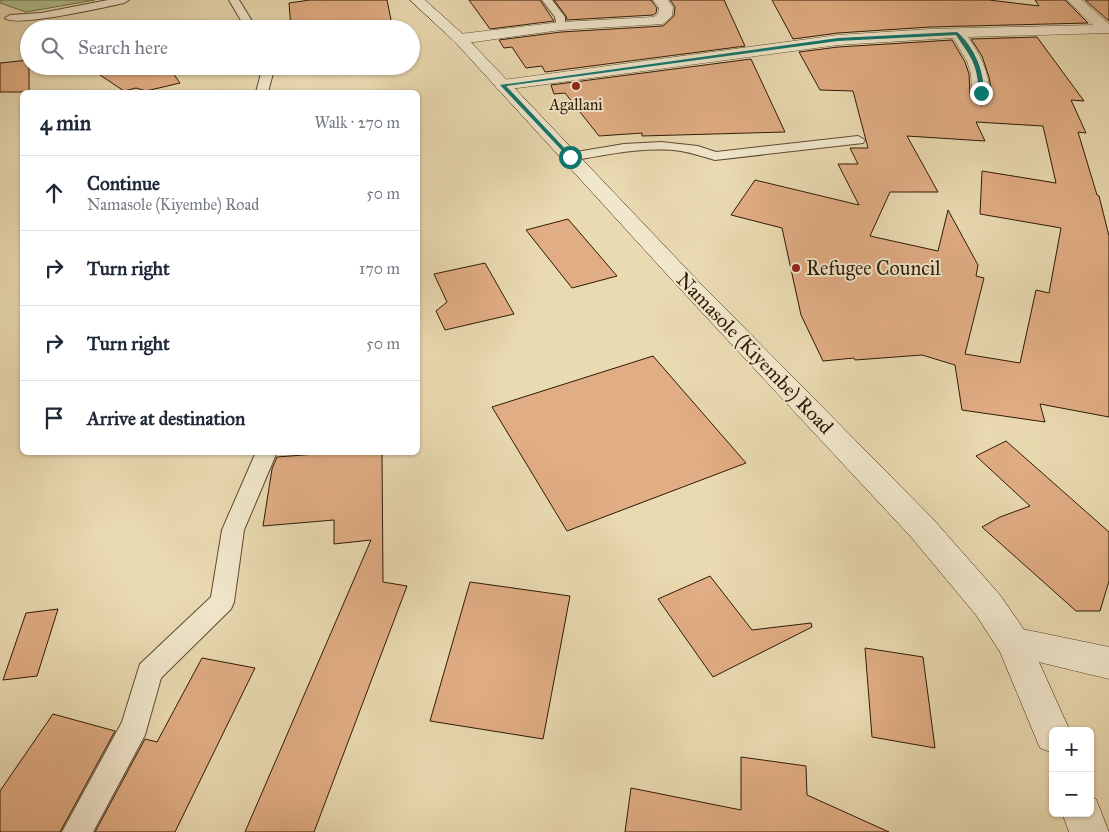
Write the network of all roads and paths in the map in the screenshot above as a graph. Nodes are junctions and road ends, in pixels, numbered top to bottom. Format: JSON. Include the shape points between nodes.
{"nodes":[{"id":1,"x":124,"y":0,"type":"edge"},
{"id":2,"x":234,"y":0,"type":"edge"},
{"id":3,"x":417,"y":0,"type":"edge"},
{"id":4,"x":547,"y":0,"type":"edge"},
{"id":5,"x":660,"y":0,"type":"edge"},
{"id":6,"x":1074,"y":0,"type":"edge"},
{"id":7,"x":5,"y":16,"type":"edge"},
{"id":8,"x":25,"y":20,"type":"edge"},
{"id":9,"x":51,"y":20,"type":"edge"},
{"id":10,"x":246,"y":20,"type":"edge"},
{"id":11,"x":20,"y":24,"type":"edge"},
{"id":12,"x":0,"y":26,"type":"edge"},
{"id":13,"x":560,"y":26,"type":"junction"},
{"id":14,"x":1107,"y":29,"type":"edge"},
{"id":15,"x":957,"y":33,"type":"junction"},
{"id":16,"x":460,"y":39,"type":"junction"},
{"id":17,"x":267,"y":75,"type":"edge"},
{"id":18,"x":503,"y":85,"type":"junction"},
{"id":19,"x":263,"y":90,"type":"edge"},
{"id":20,"x":981,"y":93,"type":"dead end"},
{"id":21,"x":858,"y":140,"type":"dead end"},
{"id":22,"x":570,"y":157,"type":"junction"},
{"id":23,"x":266,"y":455,"type":"edge"},
{"id":24,"x":1013,"y":642,"type":"junction"},
{"id":25,"x":1109,"y":663,"type":"edge"},
{"id":26,"x":1050,"y":727,"type":"edge"},
{"id":27,"x":1083,"y":817,"type":"edge"},
{"id":28,"x":77,"y":832,"type":"edge"},
{"id":29,"x":1089,"y":832,"type":"edge"}],
"edges":[{"from":1,"to":9,"type":"lane"},
{"from":2,"to":10,"type":"lane"},
{"from":3,"to":16,"type":"street","name":"Namasole (Kiyembe) Road"},
{"from":4,"to":13,"type":"lane","via":[[560,17]]},
{"from":5,"to":13,"type":"street","via":[[666,16],[658,21]]},
{"from":6,"to":14,"type":"street"},
{"from":7,"to":8,"type":"lane"},
{"from":7,"to":12,"type":"lane"},
{"from":11,"to":12,"type":"lane"},
{"from":13,"to":16,"type":"street"},
{"from":14,"to":15,"type":"street"},
{"from":15,"to":18,"type":"street","via":[[838,40]]},
{"from":15,"to":20,"type":"street","via":[[977,63]]},
{"from":16,"to":18,"type":"street","name":"Namasole (Kiyembe) Road"},
{"from":17,"to":19,"type":"lane"},
{"from":18,"to":22,"type":"street","name":"Namasole (Kiyembe) Road"},
{"from":21,"to":22,"type":"lane","via":[[715,156],[679,147],[640,146]]},
{"from":22,"to":24,"type":"street","name":"Namasole (Kiyembe) Road","via":[[922,528],[988,605]]},
{"from":23,"to":28,"type":"lane","via":[[232,530],[222,602],[149,672],[135,726]]},
{"from":24,"to":25,"type":"street"},
{"from":24,"to":26,"type":"street","name":"Namasole (Kiyembe) Road"},
{"from":27,"to":29,"type":"street"}]}
